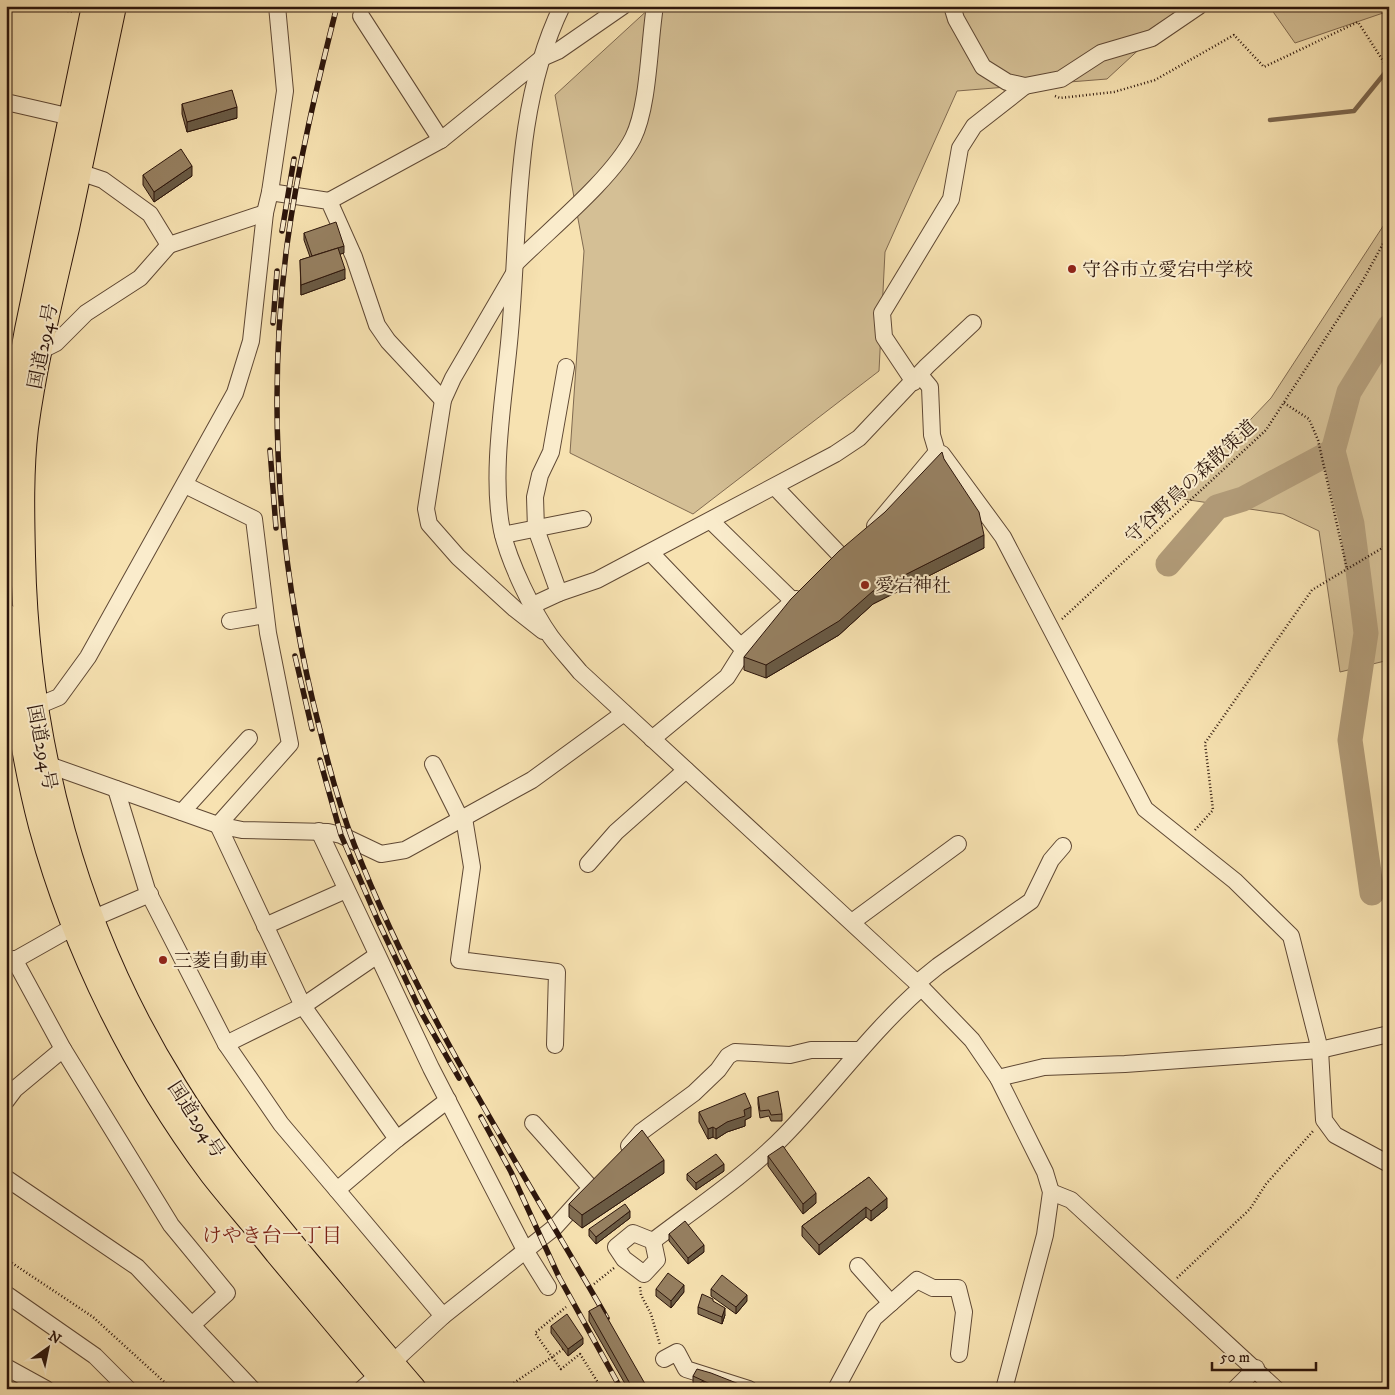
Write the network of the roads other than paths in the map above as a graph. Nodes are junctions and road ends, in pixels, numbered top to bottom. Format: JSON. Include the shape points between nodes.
{"nodes":[{"id":1,"x":114,"y":6,"type":"edge"},
{"id":2,"x":277,"y":6,"type":"edge"},
{"id":3,"x":562,"y":6,"type":"edge"},
{"id":4,"x":623,"y":6,"type":"edge"},
{"id":5,"x":654,"y":6,"type":"edge"},
{"id":6,"x":952,"y":6,"type":"edge"},
{"id":7,"x":1199,"y":6,"type":"edge"},
{"id":8,"x":93,"y":11,"type":"edge"},
{"id":9,"x":360,"y":16,"type":"dead end"},
{"id":10,"x":542,"y":59,"type":"junction"},
{"id":11,"x":1025,"y":86,"type":"junction"},
{"id":12,"x":6,"y":102,"type":"edge"},
{"id":13,"x":80,"y":119,"type":"junction"},
{"id":14,"x":441,"y":140,"type":"junction"},
{"id":15,"x":79,"y":172,"type":"junction"},
{"id":16,"x":270,"y":192,"type":"junction"},
{"id":17,"x":329,"y":200,"type":"junction"},
{"id":18,"x":265,"y":213,"type":"junction"},
{"id":19,"x":169,"y":245,"type":"junction"},
{"id":20,"x":516,"y":266,"type":"junction"},
{"id":21,"x":973,"y":323,"type":"dead end"},
{"id":22,"x":22,"y":358,"type":"edge"},
{"id":23,"x":566,"y":367,"type":"dead end"},
{"id":24,"x":917,"y":378,"type":"junction"},
{"id":25,"x":444,"y":400,"type":"junction"},
{"id":26,"x":936,"y":452,"type":"junction"},
{"id":27,"x":6,"y":461,"type":"edge"},
{"id":28,"x":185,"y":485,"type":"junction"},
{"id":29,"x":775,"y":487,"type":"junction"},
{"id":30,"x":584,"y":519,"type":"dead end"},
{"id":31,"x":711,"y":521,"type":"junction"},
{"id":32,"x":536,"y":529,"type":"junction"},
{"id":33,"x":503,"y":535,"type":"junction"},
{"id":34,"x":651,"y":553,"type":"junction"},
{"id":35,"x":842,"y":557,"type":"junction"},
{"id":36,"x":828,"y":569,"type":"edge"},
{"id":37,"x":807,"y":589,"type":"edge"},
{"id":38,"x":559,"y":593,"type":"junction"},
{"id":39,"x":793,"y":602,"type":"junction"},
{"id":40,"x":533,"y":605,"type":"junction"},
{"id":41,"x":265,"y":614,"type":"junction"},
{"id":42,"x":6,"y":616,"type":"edge"},
{"id":43,"x":230,"y":620,"type":"dead end"},
{"id":44,"x":551,"y":637,"type":"junction"},
{"id":45,"x":741,"y":646,"type":"junction"},
{"id":46,"x":8,"y":659,"type":"edge"},
{"id":47,"x":35,"y":707,"type":"junction"},
{"id":48,"x":624,"y":713,"type":"junction"},
{"id":49,"x":249,"y":738,"type":"dead end"},
{"id":50,"x":652,"y":739,"type":"junction"},
{"id":51,"x":46,"y":764,"type":"junction"},
{"id":52,"x":434,"y":764,"type":"dead end"},
{"id":53,"x":686,"y":770,"type":"junction"},
{"id":54,"x":116,"y":789,"type":"junction"},
{"id":55,"x":182,"y":812,"type":"junction"},
{"id":56,"x":463,"y":819,"type":"junction"},
{"id":57,"x":218,"y":825,"type":"junction"},
{"id":58,"x":319,"y":831,"type":"junction"},
{"id":59,"x":958,"y":844,"type":"dead end"},
{"id":60,"x":1064,"y":846,"type":"dead end"},
{"id":61,"x":588,"y":864,"type":"dead end"},
{"id":62,"x":346,"y":890,"type":"junction"},
{"id":63,"x":150,"y":894,"type":"junction"},
{"id":64,"x":83,"y":922,"type":"junction"},
{"id":65,"x":852,"y":922,"type":"junction"},
{"id":66,"x":265,"y":926,"type":"junction"},
{"id":67,"x":376,"y":956,"type":"junction"},
{"id":68,"x":10,"y":962,"type":"edge"},
{"id":69,"x":919,"y":985,"type":"junction"},
{"id":70,"x":303,"y":1006,"type":"junction"},
{"id":71,"x":1389,"y":1034,"type":"edge"},
{"id":72,"x":226,"y":1044,"type":"junction"},
{"id":73,"x":555,"y":1045,"type":"dead end"},
{"id":74,"x":63,"y":1049,"type":"junction"},
{"id":75,"x":859,"y":1050,"type":"junction"},
{"id":76,"x":1320,"y":1050,"type":"junction"},
{"id":77,"x":998,"y":1078,"type":"junction"},
{"id":78,"x":448,"y":1100,"type":"junction"},
{"id":79,"x":6,"y":1101,"type":"edge"},
{"id":80,"x":533,"y":1123,"type":"dead end"},
{"id":81,"x":397,"y":1139,"type":"junction"},
{"id":82,"x":617,"y":1161,"type":"edge"},
{"id":83,"x":1389,"y":1164,"type":"edge"},
{"id":84,"x":604,"y":1174,"type":"edge"},
{"id":85,"x":6,"y":1178,"type":"edge"},
{"id":86,"x":591,"y":1188,"type":"junction"},
{"id":87,"x":336,"y":1190,"type":"junction"},
{"id":88,"x":1051,"y":1192,"type":"junction"},
{"id":89,"x":652,"y":1241,"type":"junction"},
{"id":90,"x":525,"y":1250,"type":"junction"},
{"id":91,"x":858,"y":1266,"type":"dead end"},
{"id":92,"x":548,"y":1287,"type":"dead end"},
{"id":93,"x":6,"y":1294,"type":"edge"},
{"id":94,"x":891,"y":1303,"type":"junction"},
{"id":95,"x":443,"y":1316,"type":"junction"},
{"id":96,"x":192,"y":1325,"type":"junction"},
{"id":97,"x":959,"y":1354,"type":"dead end"},
{"id":98,"x":664,"y":1359,"type":"road end"},
{"id":99,"x":6,"y":1367,"type":"edge"},
{"id":100,"x":1256,"y":1368,"type":"junction"},
{"id":101,"x":381,"y":1379,"type":"edge"},
{"id":102,"x":46,"y":1389,"type":"edge"},
{"id":103,"x":128,"y":1389,"type":"edge"},
{"id":104,"x":252,"y":1389,"type":"edge"},
{"id":105,"x":414,"y":1389,"type":"edge"},
{"id":106,"x":749,"y":1389,"type":"edge"},
{"id":107,"x":836,"y":1389,"type":"edge"},
{"id":108,"x":1004,"y":1389,"type":"edge"},
{"id":109,"x":1235,"y":1389,"type":"edge"},
{"id":110,"x":1276,"y":1389,"type":"edge"}],
"edges":[{"from":1,"to":13,"type":"highway","name":"国道294号"},
{"from":2,"to":16,"type":"street","via":[[285,91]]},
{"from":3,"to":10,"type":"street"},
{"from":4,"to":10,"type":"street"},
{"from":5,"to":20,"type":"street","via":[[641,114],[634,137],[617,162]]},
{"from":6,"to":11,"type":"street","via":[[983,67],[1007,82]]},
{"from":7,"to":11,"type":"street","via":[[1152,38],[1101,53],[1061,79]]},
{"from":8,"to":13,"type":"highway","name":"国道294号"},
{"from":9,"to":14,"type":"street"},
{"from":10,"to":14,"type":"street"},
{"from":10,"to":20,"type":"street","via":[[525,138]]},
{"from":11,"to":24,"type":"street","via":[[974,126],[960,148],[951,199],[882,313],[884,337]]},
{"from":12,"to":13,"type":"street"},
{"from":13,"to":15,"type":"highway","name":"国道294号"},
{"from":13,"to":22,"type":"highway","name":"国道294号"},
{"from":14,"to":17,"type":"street"},
{"from":15,"to":19,"type":"street","via":[[103,180],[150,214]]},
{"from":15,"to":22,"type":"highway","name":"国道294号"},
{"from":16,"to":17,"type":"street"},
{"from":16,"to":18,"type":"street"},
{"from":17,"to":25,"type":"street","via":[[378,325],[388,341]]},
{"from":18,"to":19,"type":"street"},
{"from":18,"to":28,"type":"street","via":[[251,341],[235,393]]},
{"from":19,"to":22,"type":"street","via":[[140,278],[86,313],[56,343]]},
{"from":20,"to":25,"type":"street"},
{"from":20,"to":33,"type":"street","via":[[500,452],[499,515]]},
{"from":21,"to":24,"type":"street"},
{"from":22,"to":27,"type":"highway","name":"国道294号"},
{"from":22,"to":47,"type":"highway","name":"国道294号","via":[[26,429],[22,501],[24,622]]},
{"from":23,"to":32,"type":"street","via":[[552,452],[540,475],[535,497]]},
{"from":24,"to":26,"type":"street","via":[[930,387]]},
{"from":24,"to":29,"type":"street","via":[[859,438]]},
{"from":25,"to":44,"type":"street","via":[[426,509],[429,524],[458,557]]},
{"from":26,"to":35,"type":"street","via":[[876,525]]},
{"from":26,"to":76,"type":"street","via":[[942,454],[1003,537],[1145,809],[1235,881],[1291,936]]},
{"from":28,"to":41,"type":"street","via":[[254,519]]},
{"from":28,"to":47,"type":"street","via":[[88,657],[59,697]]},
{"from":29,"to":31,"type":"street"},
{"from":29,"to":35,"type":"street"},
{"from":30,"to":32,"type":"street"},
{"from":31,"to":34,"type":"street"},
{"from":31,"to":39,"type":"street"},
{"from":32,"to":33,"type":"street"},
{"from":32,"to":38,"type":"street"},
{"from":33,"to":40,"type":"street"},
{"from":34,"to":38,"type":"street","via":[[597,580]]},
{"from":34,"to":45,"type":"street"},
{"from":35,"to":36,"type":"street"},
{"from":37,"to":39,"type":"street"},
{"from":38,"to":40,"type":"street"},
{"from":39,"to":45,"type":"street"},
{"from":40,"to":44,"type":"street"},
{"from":41,"to":43,"type":"street"},
{"from":41,"to":57,"type":"street","via":[[290,744]]},
{"from":42,"to":46,"type":"highway","name":"国道294号"},
{"from":44,"to":48,"type":"street","via":[[580,672]]},
{"from":45,"to":50,"type":"street","via":[[744,650],[727,677]]},
{"from":46,"to":64,"type":"highway","name":"国道294号","via":[[41,824]]},
{"from":47,"to":51,"type":"highway","name":"国道294号"},
{"from":48,"to":50,"type":"street"},
{"from":48,"to":56,"type":"street","via":[[532,780]]},
{"from":49,"to":55,"type":"street"},
{"from":50,"to":53,"type":"street"},
{"from":51,"to":54,"type":"street"},
{"from":51,"to":64,"type":"highway","name":"国道294号"},
{"from":52,"to":56,"type":"street"},
{"from":53,"to":61,"type":"street","via":[[616,832]]},
{"from":53,"to":65,"type":"street"},
{"from":54,"to":55,"type":"street"},
{"from":54,"to":63,"type":"street"},
{"from":55,"to":57,"type":"street"},
{"from":56,"to":58,"type":"street","via":[[405,850],[381,854],[341,834]]},
{"from":56,"to":73,"type":"street","via":[[472,867],[459,960],[557,972]]},
{"from":57,"to":58,"type":"street","via":[[242,830]]},
{"from":57,"to":66,"type":"street"},
{"from":58,"to":62,"type":"street"},
{"from":59,"to":65,"type":"street"},
{"from":60,"to":69,"type":"street","via":[[1052,860],[1031,901],[938,966]]},
{"from":62,"to":66,"type":"street"},
{"from":62,"to":67,"type":"street"},
{"from":63,"to":64,"type":"street"},
{"from":63,"to":72,"type":"street"},
{"from":64,"to":68,"type":"street"},
{"from":64,"to":101,"type":"highway","name":"国道294号","via":[[174,1086],[223,1160]]},
{"from":65,"to":69,"type":"street"},
{"from":66,"to":70,"type":"street"},
{"from":67,"to":70,"type":"street"},
{"from":67,"to":78,"type":"street"},
{"from":68,"to":74,"type":"street"},
{"from":69,"to":75,"type":"street"},
{"from":69,"to":77,"type":"street","via":[[972,1040]]},
{"from":70,"to":72,"type":"street"},
{"from":70,"to":81,"type":"street"},
{"from":71,"to":76,"type":"street"},
{"from":72,"to":87,"type":"street","via":[[281,1124]]},
{"from":74,"to":79,"type":"street","via":[[15,1089]]},
{"from":74,"to":96,"type":"street","via":[[171,1225],[227,1293]]},
{"from":75,"to":82,"type":"street","via":[[811,1050],[790,1054],[735,1052],[694,1093],[633,1140]]},
{"from":75,"to":89,"type":"street","via":[[776,1143]]},
{"from":76,"to":77,"type":"street","via":[[1044,1067]]},
{"from":76,"to":83,"type":"street","via":[[1324,1120],[1335,1135]]},
{"from":77,"to":88,"type":"street","via":[[1046,1172]]},
{"from":78,"to":81,"type":"street"},
{"from":78,"to":90,"type":"street"},
{"from":80,"to":86,"type":"street"},
{"from":81,"to":87,"type":"street"},
{"from":84,"to":86,"type":"street"},
{"from":85,"to":96,"type":"street","via":[[137,1266]]},
{"from":86,"to":90,"type":"street","via":[[555,1227]]},
{"from":87,"to":95,"type":"street"},
{"from":88,"to":100,"type":"street","via":[[1071,1200]]},
{"from":88,"to":108,"type":"street","via":[[1045,1235]]},
{"from":89,"to":89,"type":"street","via":[[657,1260],[644,1274],[624,1259],[616,1247],[633,1233]]},
{"from":90,"to":92,"type":"street"},
{"from":90,"to":95,"type":"street"},
{"from":91,"to":94,"type":"street"},
{"from":93,"to":103,"type":"street","via":[[95,1356]]},
{"from":94,"to":97,"type":"street","via":[[917,1280],[933,1288],[958,1288],[964,1312]]},
{"from":94,"to":107,"type":"street","via":[[874,1318]]},
{"from":95,"to":101,"type":"street"},
{"from":96,"to":104,"type":"street"},
{"from":98,"to":106,"type":"street","via":[[677,1352],[686,1369]]},
{"from":99,"to":102,"type":"street"},
{"from":100,"to":109,"type":"street"},
{"from":100,"to":110,"type":"street"},
{"from":101,"to":105,"type":"highway","name":"国道294号"}]}
